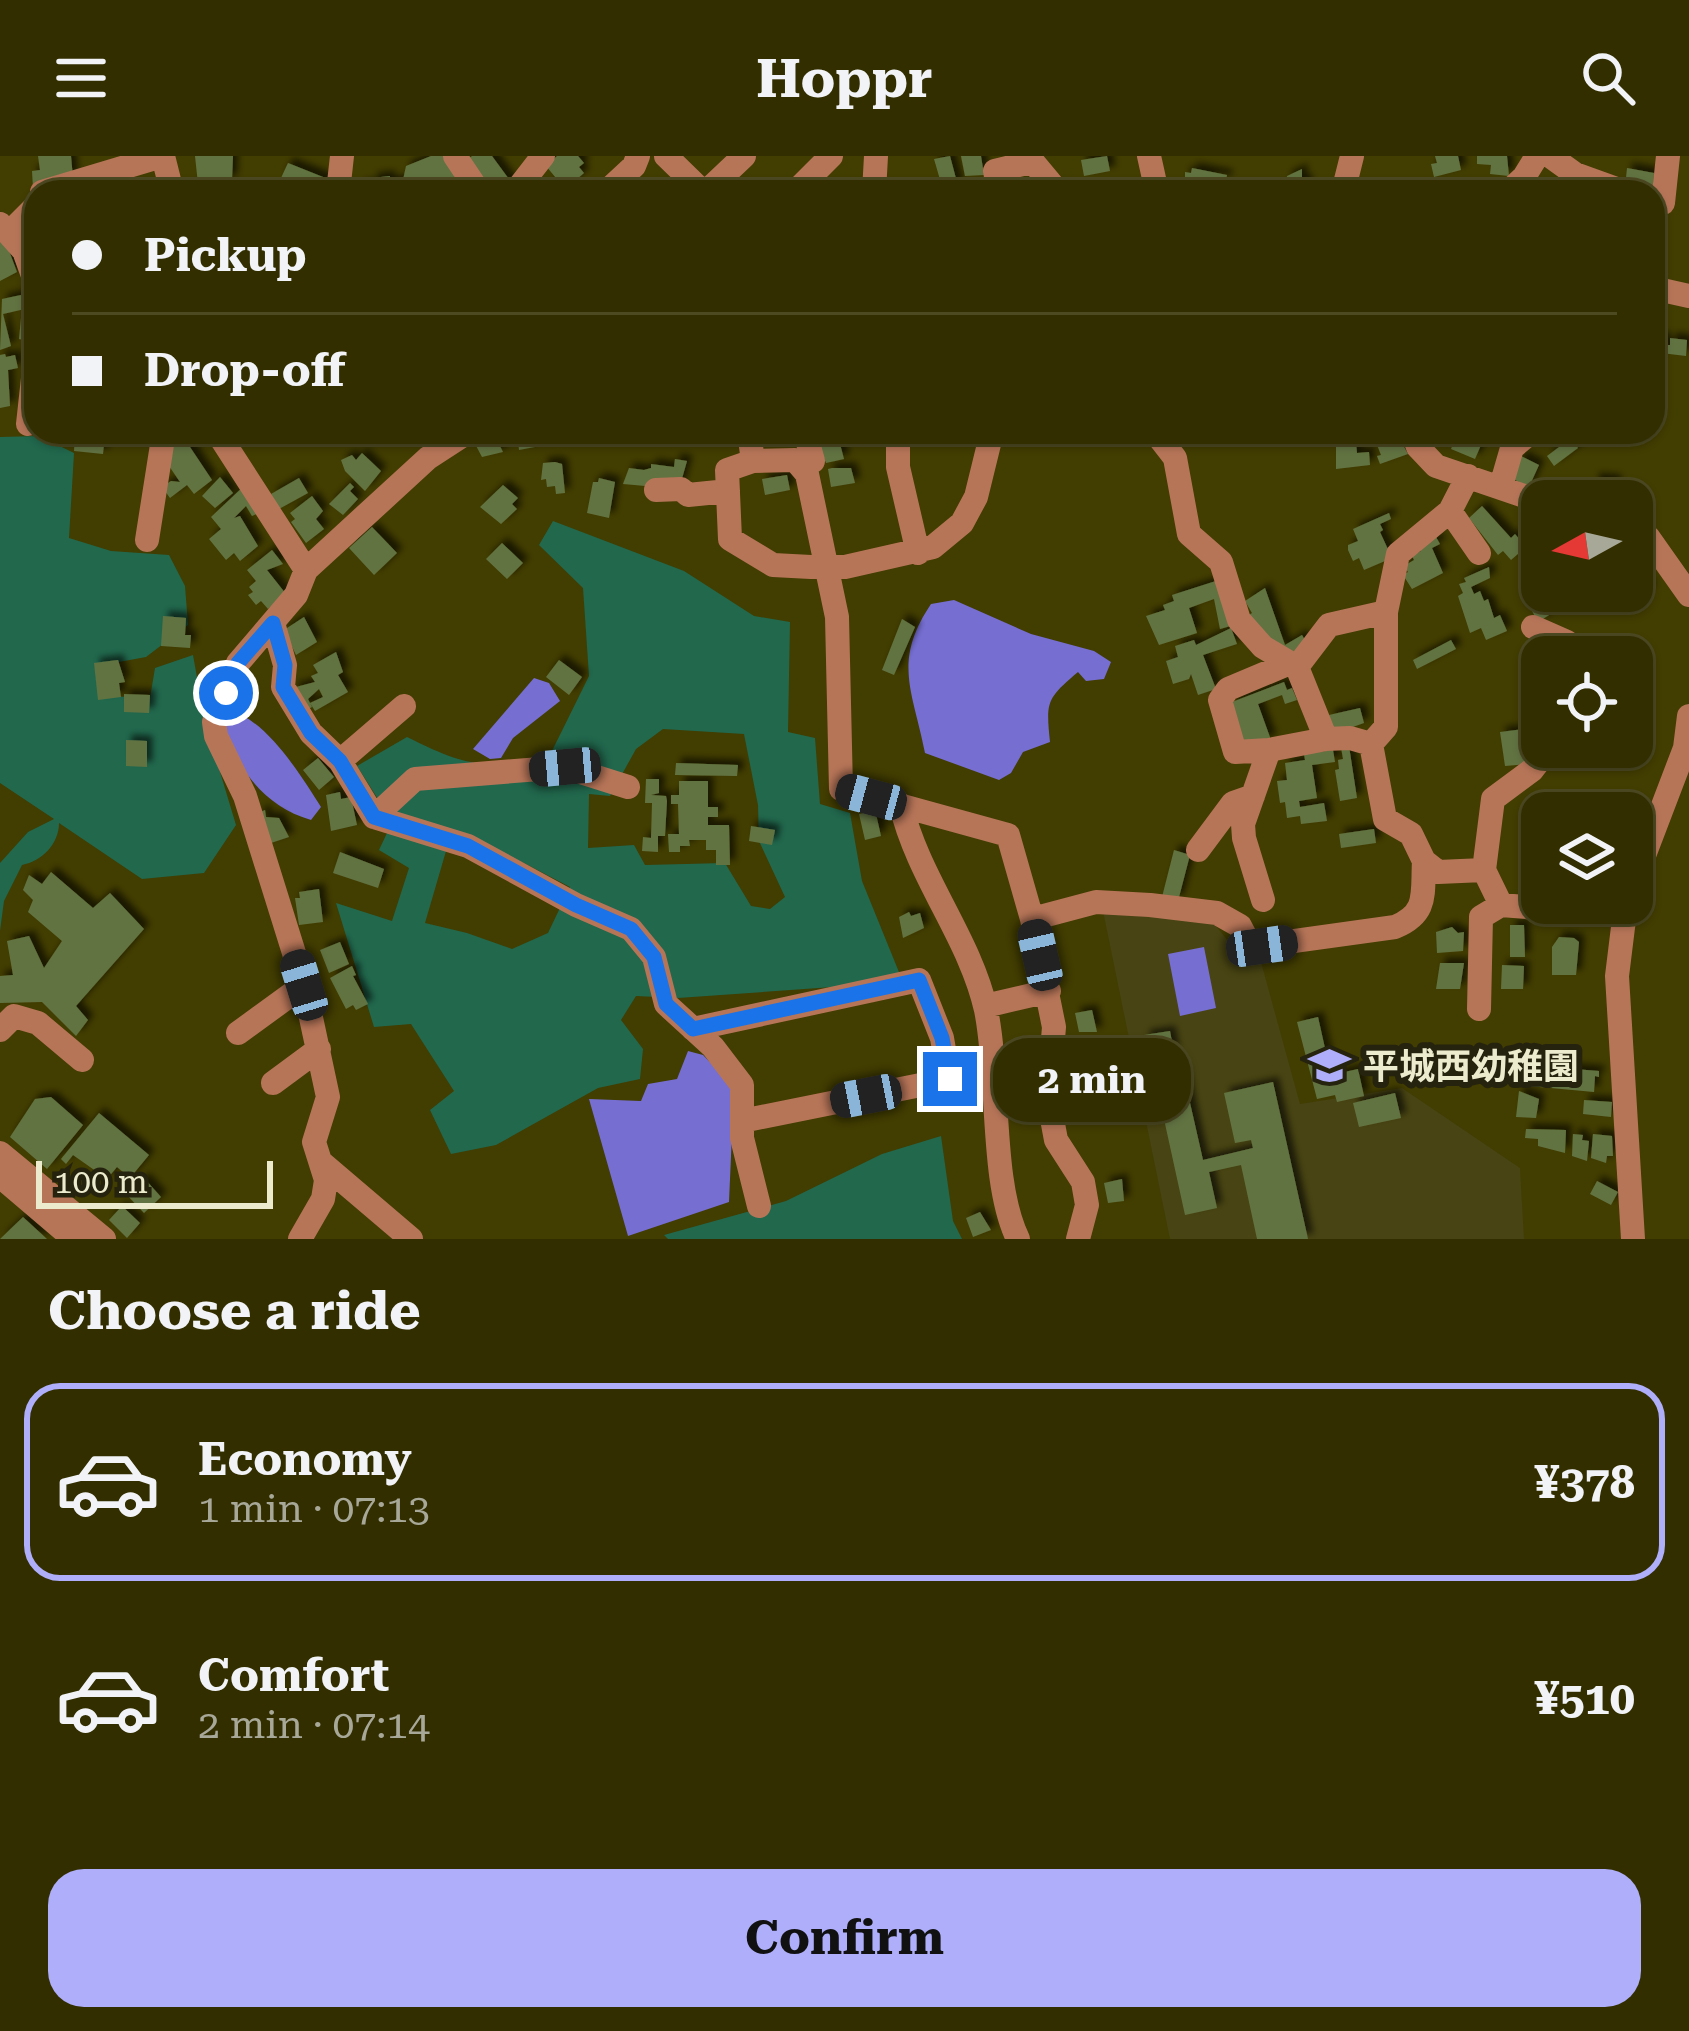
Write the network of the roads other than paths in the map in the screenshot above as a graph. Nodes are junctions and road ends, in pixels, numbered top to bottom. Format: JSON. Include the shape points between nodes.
{"nodes":[{"id":1,"x":163,"y":156,"type":"edge"},
{"id":2,"x":638,"y":156,"type":"edge"},
{"id":3,"x":666,"y":156,"type":"edge"},
{"id":4,"x":743,"y":156,"type":"edge"},
{"id":5,"x":831,"y":156,"type":"edge"},
{"id":6,"x":1550,"y":156,"type":"edge"},
{"id":7,"x":1667,"y":156,"type":"edge"},
{"id":8,"x":1029,"y":159,"type":"edge"},
{"id":9,"x":83,"y":180,"type":"edge"},
{"id":10,"x":619,"y":180,"type":"edge"},
{"id":11,"x":691,"y":180,"type":"edge"},
{"id":12,"x":717,"y":180,"type":"edge"},
{"id":13,"x":807,"y":180,"type":"edge"},
{"id":14,"x":997,"y":180,"type":"edge"},
{"id":15,"x":1592,"y":180,"type":"edge"},
{"id":16,"x":1665,"y":187,"type":"edge"},
{"id":17,"x":162,"y":444,"type":"edge"},
{"id":18,"x":225,"y":444,"type":"edge"},
{"id":19,"x":450,"y":444,"type":"edge"},
{"id":20,"x":751,"y":444,"type":"edge"},
{"id":21,"x":809,"y":444,"type":"edge"},
{"id":22,"x":898,"y":444,"type":"edge"},
{"id":23,"x":989,"y":444,"type":"edge"},
{"id":24,"x":1164,"y":444,"type":"edge"},
{"id":25,"x":1416,"y":444,"type":"edge"},
{"id":26,"x":1517,"y":444,"type":"edge"},
{"id":27,"x":753,"y":461,"type":"junction"},
{"id":28,"x":813,"y":461,"type":"dead end"},
{"id":29,"x":1468,"y":476,"type":"junction"},
{"id":30,"x":1501,"y":486,"type":"junction"},
{"id":31,"x":656,"y":490,"type":"dead end"},
{"id":32,"x":728,"y":491,"type":"junction"},
{"id":33,"x":1521,"y":494,"type":"edge"},
{"id":34,"x":1450,"y":511,"type":"junction"},
{"id":35,"x":147,"y":541,"type":"dead end"},
{"id":36,"x":1653,"y":544,"type":"edge"},
{"id":37,"x":918,"y":553,"type":"junction"},
{"id":38,"x":1479,"y":553,"type":"dead end"},
{"id":39,"x":829,"y":568,"type":"junction"},
{"id":40,"x":306,"y":570,"type":"junction"},
{"id":41,"x":1689,"y":596,"type":"edge"},
{"id":42,"x":1386,"y":613,"type":"junction"},
{"id":43,"x":273,"y":623,"type":"junction"},
{"id":44,"x":1533,"y":627,"type":"dead end"},
{"id":45,"x":1553,"y":636,"type":"edge"},
{"id":46,"x":1293,"y":665,"type":"junction"},
{"id":47,"x":404,"y":706,"type":"dead end"},
{"id":48,"x":1689,"y":716,"type":"edge"},
{"id":49,"x":1326,"y":739,"type":"junction"},
{"id":50,"x":1371,"y":743,"type":"junction"},
{"id":51,"x":1269,"y":750,"type":"junction"},
{"id":52,"x":340,"y":761,"type":"junction"},
{"id":53,"x":1534,"y":768,"type":"edge"},
{"id":54,"x":628,"y":787,"type":"dead end"},
{"id":55,"x":1253,"y":796,"type":"junction"},
{"id":56,"x":901,"y":805,"type":"junction"},
{"id":57,"x":374,"y":817,"type":"junction"},
{"id":58,"x":1653,"y":832,"type":"edge"},
{"id":59,"x":1198,"y":850,"type":"dead end"},
{"id":60,"x":1424,"y":860,"type":"junction"},
{"id":61,"x":1484,"y":871,"type":"junction"},
{"id":62,"x":1263,"y":900,"type":"dead end"},
{"id":63,"x":1502,"y":905,"type":"junction"},
{"id":64,"x":1521,"y":906,"type":"edge"},
{"id":65,"x":1032,"y":919,"type":"junction"},
{"id":66,"x":1623,"y":924,"type":"edge"},
{"id":67,"x":304,"y":985,"type":"junction"},
{"id":68,"x":1048,"y":991,"type":"junction"},
{"id":69,"x":985,"y":1006,"type":"junction"},
{"id":70,"x":1479,"y":1009,"type":"dead end"},
{"id":71,"x":693,"y":1029,"type":"junction"},
{"id":72,"x":0,"y":1030,"type":"edge"},
{"id":73,"x":238,"y":1033,"type":"dead end"},
{"id":74,"x":319,"y":1049,"type":"junction"},
{"id":75,"x":82,"y":1060,"type":"dead end"},
{"id":76,"x":995,"y":1070,"type":"junction"},
{"id":77,"x":950,"y":1079,"type":"junction"},
{"id":78,"x":273,"y":1083,"type":"dead end"},
{"id":79,"x":742,"y":1121,"type":"junction"},
{"id":80,"x":0,"y":1153,"type":"edge"},
{"id":81,"x":323,"y":1164,"type":"junction"},
{"id":82,"x":0,"y":1176,"type":"edge"},
{"id":83,"x":759,"y":1206,"type":"dead end"},
{"id":84,"x":89,"y":1234,"type":"edge"},
{"id":85,"x":300,"y":1239,"type":"edge"},
{"id":86,"x":410,"y":1239,"type":"edge"},
{"id":87,"x":1018,"y":1239,"type":"edge"},
{"id":88,"x":1078,"y":1239,"type":"edge"},
{"id":89,"x":1633,"y":1239,"type":"edge"}],
"edges":[{"from":1,"to":9,"type":"street"},
{"from":2,"to":10,"type":"street"},
{"from":3,"to":11,"type":"street"},
{"from":4,"to":12,"type":"street"},
{"from":5,"to":13,"type":"street"},
{"from":6,"to":15,"type":"street"},
{"from":7,"to":16,"type":"street"},
{"from":8,"to":14,"type":"street","via":[[995,171]]},
{"from":17,"to":35,"type":"street"},
{"from":18,"to":40,"type":"street"},
{"from":19,"to":40,"type":"street"},
{"from":20,"to":27,"type":"street"},
{"from":21,"to":28,"type":"street"},
{"from":22,"to":37,"type":"street"},
{"from":23,"to":37,"type":"street","via":[[962,523]]},
{"from":24,"to":46,"type":"street","via":[[1175,458],[1189,534],[1221,562],[1239,620]]},
{"from":25,"to":29,"type":"street","via":[[1436,466]]},
{"from":26,"to":30,"type":"street"},
{"from":27,"to":32,"type":"street","via":[[728,470]]},
{"from":27,"to":39,"type":"street","via":[[795,460],[806,474]]},
{"from":29,"to":30,"type":"street"},
{"from":29,"to":34,"type":"street"},
{"from":30,"to":33,"type":"street"},
{"from":31,"to":32,"type":"street"},
{"from":32,"to":39,"type":"street","via":[[730,539],[772,565]]},
{"from":34,"to":38,"type":"street"},
{"from":34,"to":42,"type":"street","via":[[1398,554]]},
{"from":36,"to":41,"type":"street"},
{"from":37,"to":39,"type":"street"},
{"from":39,"to":56,"type":"street","via":[[841,789]]},
{"from":40,"to":43,"type":"street"},
{"from":42,"to":46,"type":"street","via":[[1329,625]]},
{"from":42,"to":50,"type":"street","via":[[1387,727]]},
{"from":43,"to":52,"type":"street","via":[[283,687]]},
{"from":43,"to":67,"type":"street","via":[[238,663],[214,722]]},
{"from":44,"to":45,"type":"street"},
{"from":46,"to":49,"type":"street"},
{"from":46,"to":51,"type":"street","via":[[1228,688],[1220,700],[1235,752]]},
{"from":47,"to":52,"type":"street"},
{"from":48,"to":58,"type":"street"},
{"from":49,"to":50,"type":"street"},
{"from":49,"to":51,"type":"street"},
{"from":50,"to":60,"type":"street","via":[[1384,819],[1412,834]]},
{"from":51,"to":55,"type":"street"},
{"from":52,"to":57,"type":"street"},
{"from":53,"to":61,"type":"street","via":[[1493,800]]},
{"from":54,"to":57,"type":"street","via":[[565,767],[415,779]]},
{"from":55,"to":59,"type":"street","via":[[1233,803]]},
{"from":55,"to":62,"type":"street","via":[[1244,838]]},
{"from":56,"to":65,"type":"street","via":[[1008,835]]},
{"from":56,"to":69,"type":"street","via":[[910,845]]},
{"from":57,"to":71,"type":"street","via":[[468,846],[631,929],[654,957],[666,1004]]},
{"from":60,"to":61,"type":"street","via":[[1438,872]]},
{"from":60,"to":65,"type":"street","via":[[1420,909],[1395,927],[1251,947],[1240,926],[1217,914],[1150,904],[1096,902]]},
{"from":61,"to":63,"type":"street"},
{"from":63,"to":64,"type":"street"},
{"from":63,"to":70,"type":"street","via":[[1481,917]]},
{"from":65,"to":68,"type":"street"},
{"from":66,"to":89,"type":"street","via":[[1618,976]]},
{"from":67,"to":73,"type":"street"},
{"from":67,"to":74,"type":"street"},
{"from":68,"to":69,"type":"street"},
{"from":68,"to":88,"type":"street","via":[[1048,1097],[1056,1140],[1083,1182],[1087,1205]]},
{"from":69,"to":76,"type":"street"},
{"from":71,"to":77,"type":"street","via":[[919,980]]},
{"from":71,"to":79,"type":"street","via":[[742,1085]]},
{"from":72,"to":75,"type":"street","via":[[14,1016],[38,1024]]},
{"from":74,"to":78,"type":"street"},
{"from":74,"to":81,"type":"street","via":[[328,1096],[314,1142]]},
{"from":76,"to":77,"type":"street"},
{"from":76,"to":87,"type":"street","via":[[1004,1200]]},
{"from":77,"to":79,"type":"street"},
{"from":79,"to":83,"type":"street"},
{"from":80,"to":84,"type":"street"},
{"from":81,"to":85,"type":"street","via":[[323,1199]]},
{"from":81,"to":86,"type":"street"},
{"from":82,"to":84,"type":"street"}]}
